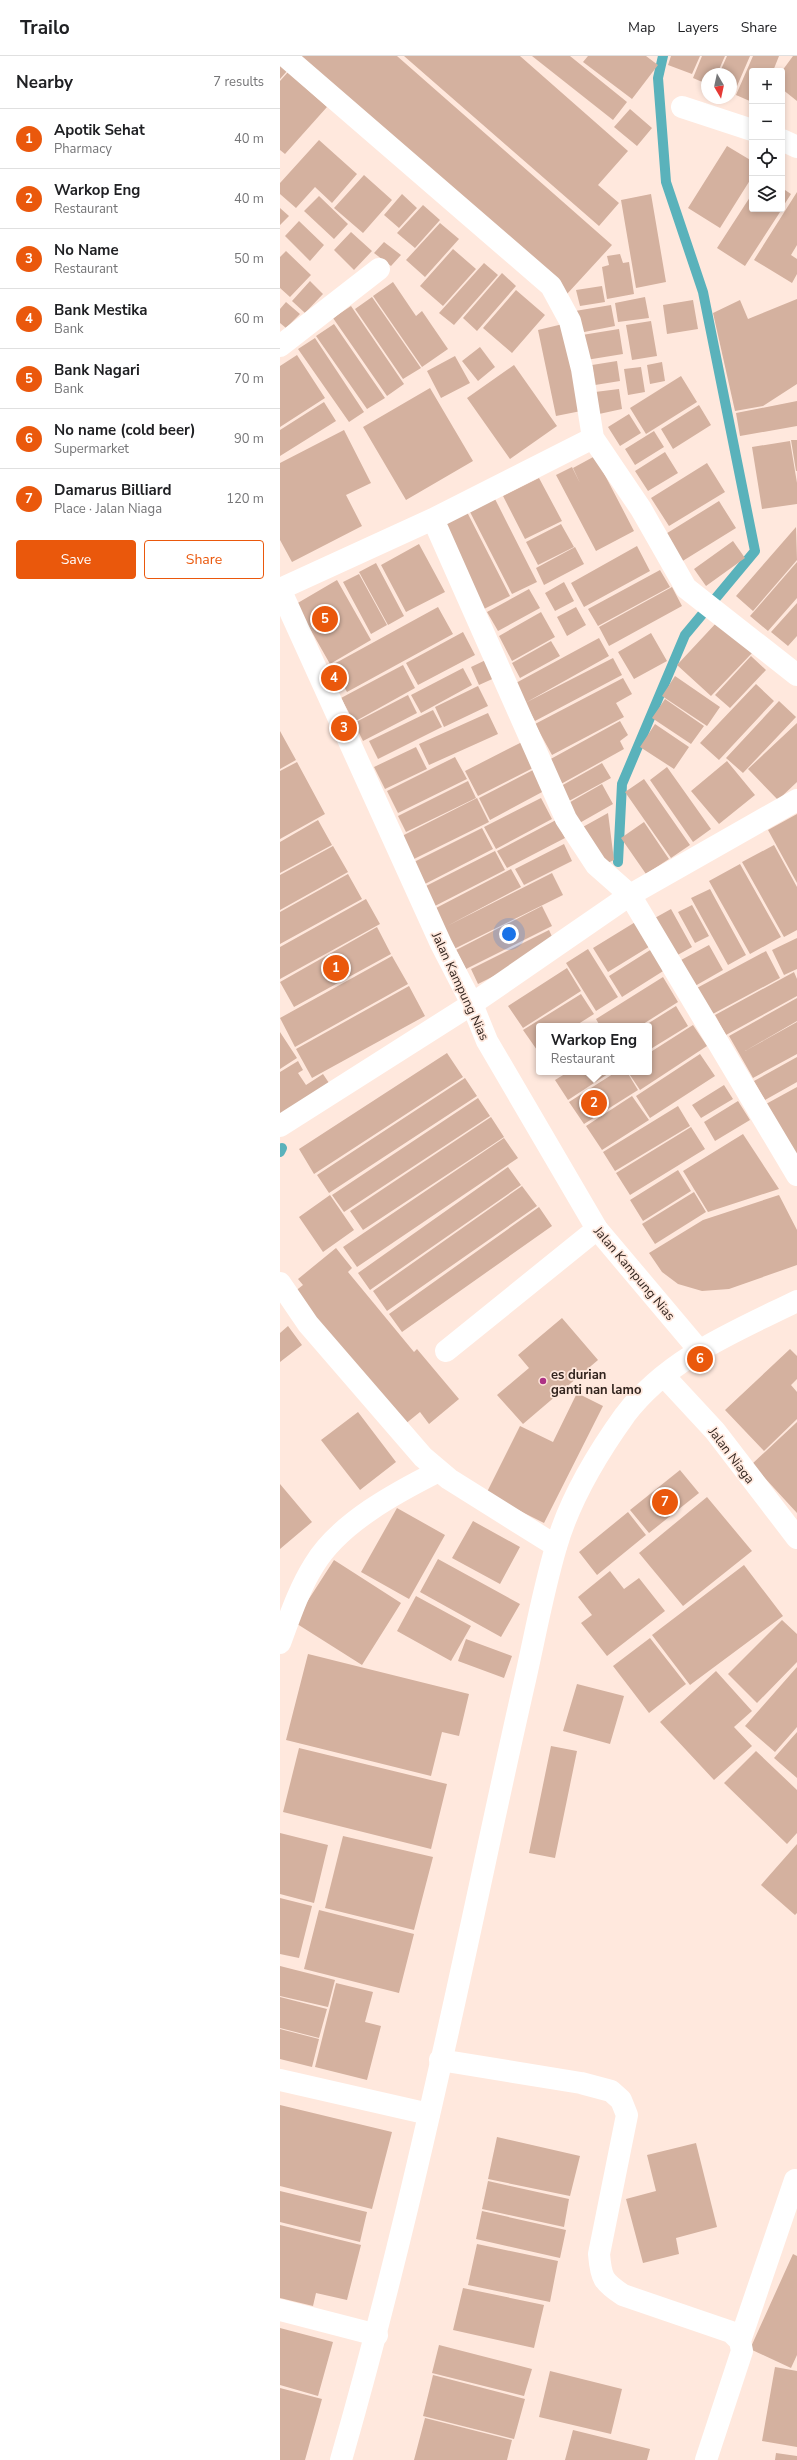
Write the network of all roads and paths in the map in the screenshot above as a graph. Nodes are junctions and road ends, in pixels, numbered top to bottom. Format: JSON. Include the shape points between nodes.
{"nodes":[{"id":1,"x":285,"y":56,"type":"edge"},
{"id":2,"x":682,"y":107,"type":"dead end"},
{"id":3,"x":749,"y":129,"type":"edge"},
{"id":4,"x":785,"y":141,"type":"edge"},
{"id":5,"x":797,"y":147,"type":"edge"},
{"id":6,"x":379,"y":269,"type":"dead end"},
{"id":7,"x":280,"y":346,"type":"edge"},
{"id":8,"x":593,"y":438,"type":"junction"},
{"id":9,"x":433,"y":519,"type":"junction"},
{"id":10,"x":280,"y":589,"type":"edge"},
{"id":11,"x":797,"y":675,"type":"edge"},
{"id":12,"x":797,"y":800,"type":"edge"},
{"id":13,"x":630,"y":895,"type":"junction"},
{"id":14,"x":472,"y":1004,"type":"junction"},
{"id":15,"x":280,"y":1126,"type":"edge"},
{"id":16,"x":797,"y":1175,"type":"edge"},
{"id":17,"x":597,"y":1229,"type":"junction"},
{"id":18,"x":280,"y":1283,"type":"edge"},
{"id":19,"x":797,"y":1301,"type":"edge"},
{"id":20,"x":699,"y":1350,"type":"junction"},
{"id":21,"x":446,"y":1351,"type":"dead end"},
{"id":22,"x":664,"y":1376,"type":"junction"},
{"id":23,"x":439,"y":1471,"type":"junction"},
{"id":24,"x":797,"y":1538,"type":"edge"},
{"id":25,"x":556,"y":1546,"type":"junction"},
{"id":26,"x":280,"y":1643,"type":"edge"},
{"id":27,"x":440,"y":2060,"type":"junction"},
{"id":28,"x":280,"y":2080,"type":"edge"},
{"id":29,"x":429,"y":2114,"type":"junction"},
{"id":30,"x":795,"y":2180,"type":"dead end"},
{"id":31,"x":280,"y":2310,"type":"edge"},
{"id":32,"x":377,"y":2335,"type":"junction"},
{"id":33,"x":740,"y":2341,"type":"junction"},
{"id":34,"x":340,"y":2460,"type":"edge"},
{"id":35,"x":706,"y":2460,"type":"edge"}],
"edges":[{"from":1,"to":8,"type":"street","via":[[551,286],[570,321],[582,369]]},
{"from":2,"to":3,"type":"street"},
{"from":4,"to":5,"type":"street"},
{"from":6,"to":7,"type":"street"},
{"from":8,"to":9,"type":"street"},
{"from":8,"to":11,"type":"street","via":[[641,509],[686,588]]},
{"from":9,"to":10,"type":"street"},
{"from":9,"to":13,"type":"street","via":[[566,819],[596,865]]},
{"from":10,"to":14,"type":"street","name":"Jalan Kampung Nias","via":[[441,944]]},
{"from":12,"to":13,"type":"street"},
{"from":13,"to":14,"type":"street"},
{"from":13,"to":16,"type":"street"},
{"from":14,"to":15,"type":"street"},
{"from":14,"to":17,"type":"street","name":"Jalan Kampung Nias","via":[[487,1041]]},
{"from":17,"to":20,"type":"street","name":"Jalan Kampung Nias"},
{"from":17,"to":21,"type":"street"},
{"from":18,"to":23,"type":"street","via":[[308,1324],[366,1394]]},
{"from":19,"to":20,"type":"street"},
{"from":20,"to":22,"type":"street"},
{"from":22,"to":24,"type":"street","name":"Jalan Niaga","via":[[715,1431]]},
{"from":22,"to":25,"type":"street","via":[[626,1413],[572,1504]]},
{"from":23,"to":25,"type":"street"},
{"from":23,"to":26,"type":"street","via":[[394,1493],[332,1542],[314,1563],[297,1595]]},
{"from":25,"to":27,"type":"street"},
{"from":27,"to":29,"type":"street"},
{"from":27,"to":33,"type":"street","via":[[580,2084],[611,2091],[621,2100],[627,2115],[598,2254],[600,2270],[607,2285],[630,2297],[731,2332]]},
{"from":28,"to":29,"type":"street"},
{"from":29,"to":32,"type":"street"},
{"from":30,"to":33,"type":"street"},
{"from":31,"to":32,"type":"street"},
{"from":32,"to":34,"type":"street"},
{"from":33,"to":35,"type":"street","via":[[740,2356]]}]}
